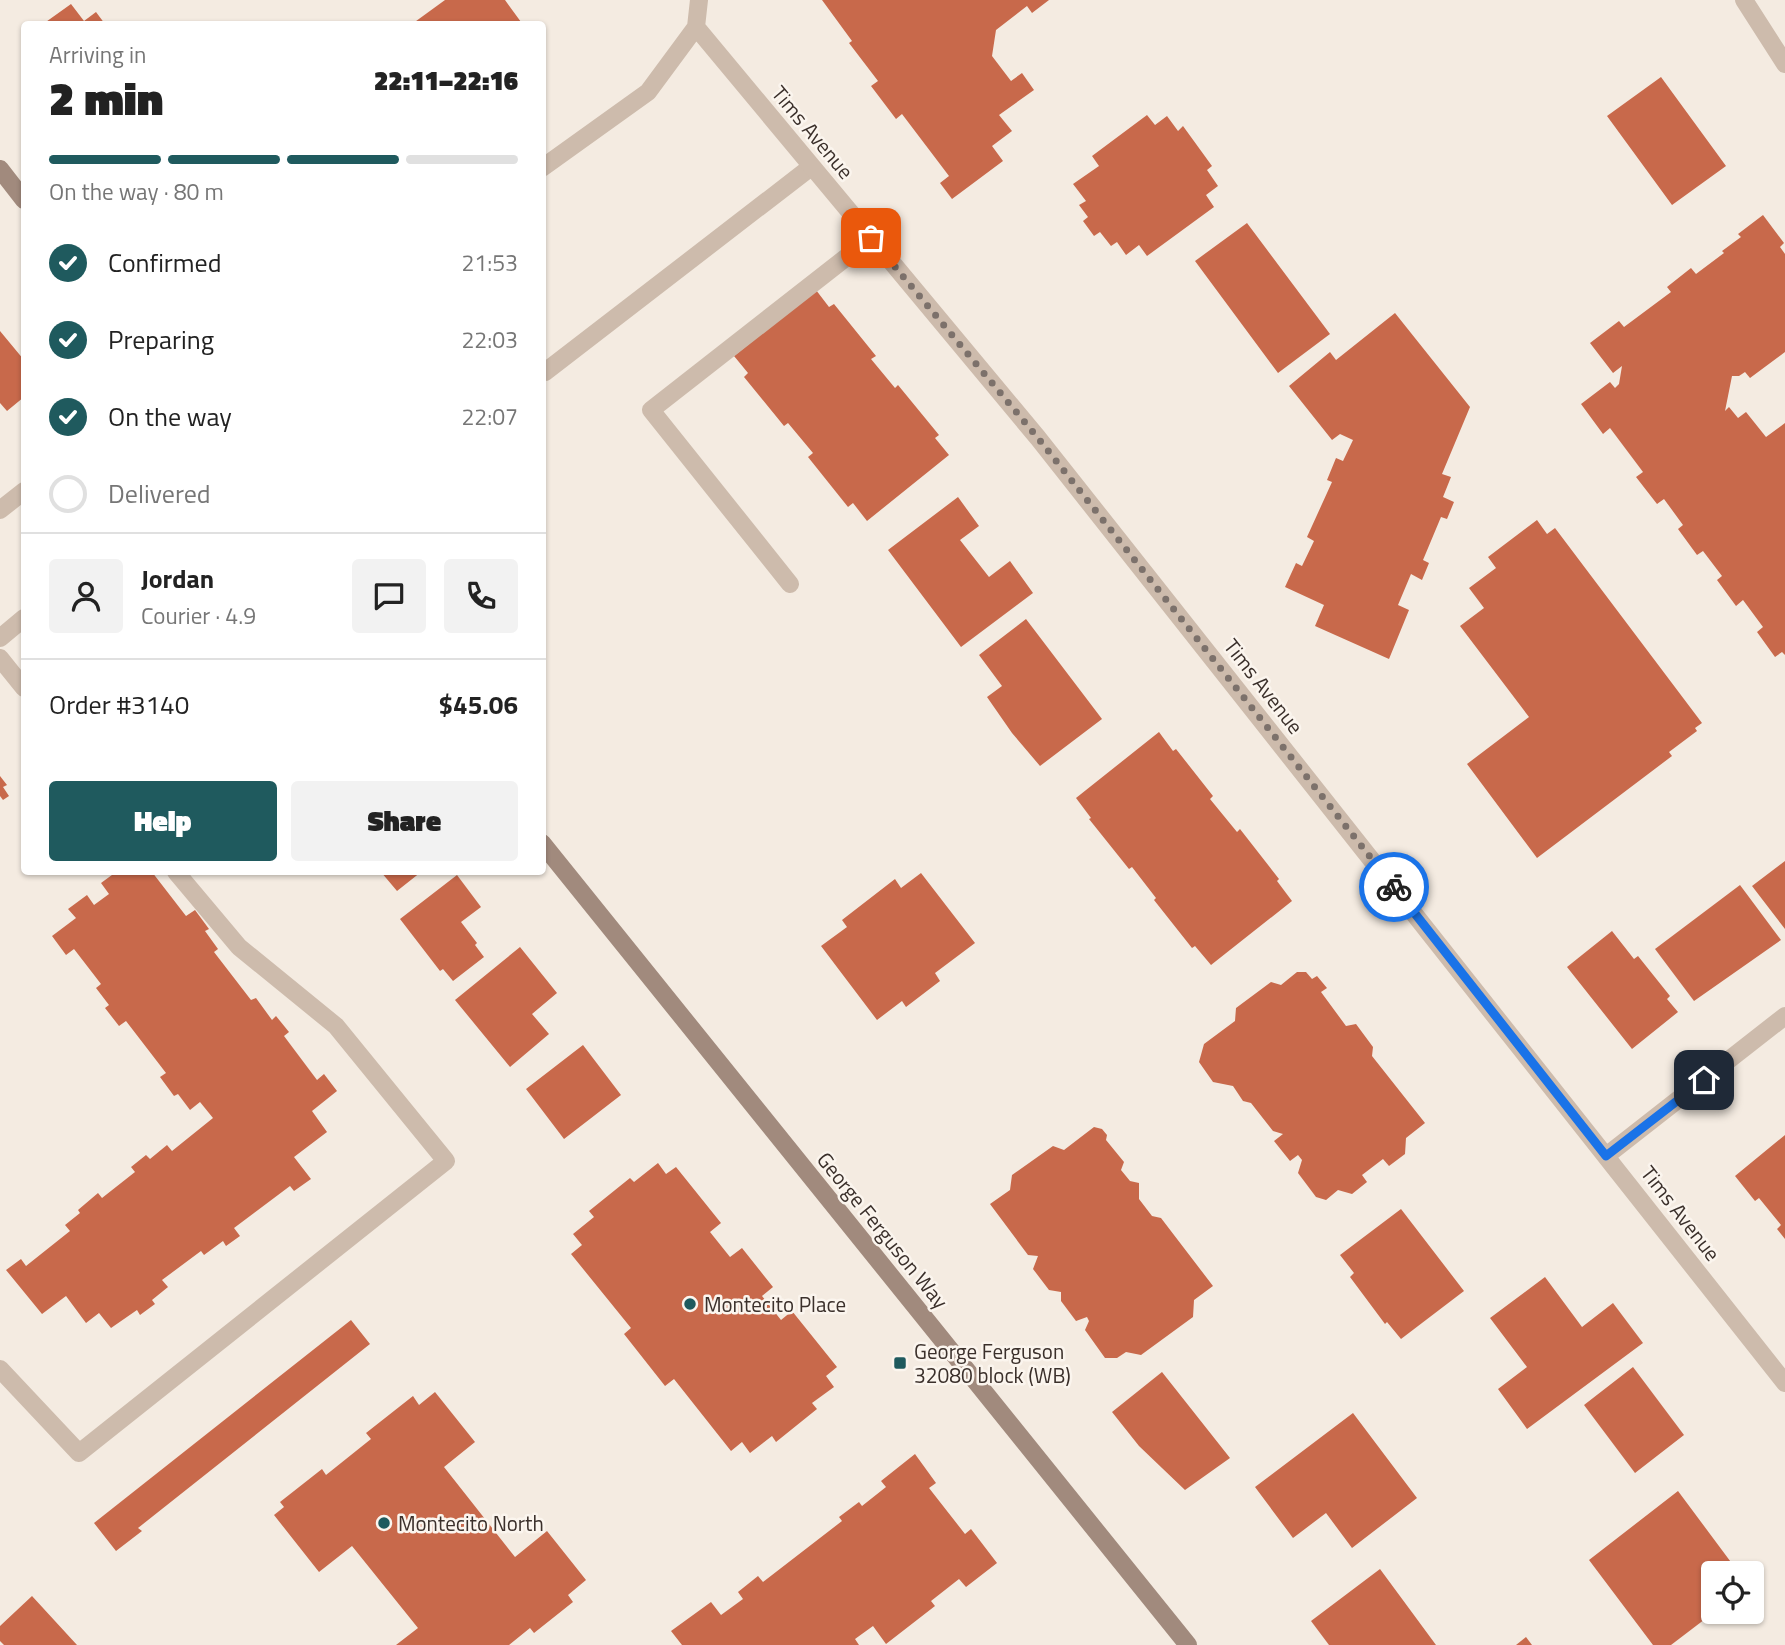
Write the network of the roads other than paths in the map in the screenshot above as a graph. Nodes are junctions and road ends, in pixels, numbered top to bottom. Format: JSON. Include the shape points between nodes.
{"nodes":[{"id":1,"x":699,"y":0,"type":"edge"},
{"id":2,"x":1744,"y":0,"type":"edge"},
{"id":3,"x":696,"y":27,"type":"junction"},
{"id":4,"x":1785,"y":64,"type":"edge"},
{"id":5,"x":546,"y":165,"type":"edge"},
{"id":6,"x":811,"y":167,"type":"junction"},
{"id":7,"x":0,"y":169,"type":"edge"},
{"id":8,"x":21,"y":196,"type":"edge"},
{"id":9,"x":871,"y":238,"type":"junction"},
{"id":10,"x":546,"y":371,"type":"edge"},
{"id":11,"x":21,"y":493,"type":"edge"},
{"id":12,"x":0,"y":510,"type":"edge"},
{"id":13,"x":790,"y":584,"type":"dead end"},
{"id":14,"x":21,"y":620,"type":"edge"},
{"id":15,"x":0,"y":638,"type":"edge"},
{"id":16,"x":0,"y":658,"type":"edge"},
{"id":17,"x":21,"y":684,"type":"edge"},
{"id":18,"x":546,"y":848,"type":"edge"},
{"id":19,"x":179,"y":875,"type":"edge"},
{"id":20,"x":1785,"y":1016,"type":"edge"},
{"id":21,"x":1606,"y":1156,"type":"junction"},
{"id":22,"x":0,"y":1369,"type":"edge"},
{"id":23,"x":1785,"y":1383,"type":"edge"},
{"id":24,"x":1188,"y":1645,"type":"edge"}],
"edges":[{"from":1,"to":3,"type":"street"},
{"from":2,"to":4,"type":"street"},
{"from":3,"to":5,"type":"street","via":[[648,92]]},
{"from":3,"to":6,"type":"street","name":"Tims Avenue"},
{"from":6,"to":9,"type":"street","name":"Tims Avenue"},
{"from":6,"to":10,"type":"street"},
{"from":7,"to":8,"type":"main road"},
{"from":9,"to":13,"type":"street","via":[[651,410]]},
{"from":9,"to":21,"type":"street","name":"Tims Avenue","via":[[1038,438]]},
{"from":11,"to":12,"type":"street"},
{"from":14,"to":15,"type":"street"},
{"from":16,"to":17,"type":"street"},
{"from":18,"to":24,"type":"main road","name":"George Ferguson Way"},
{"from":19,"to":22,"type":"street","via":[[239,947],[336,1026],[446,1161],[79,1453]]},
{"from":20,"to":21,"type":"street"},
{"from":21,"to":23,"type":"street","name":"Tims Avenue"}]}
